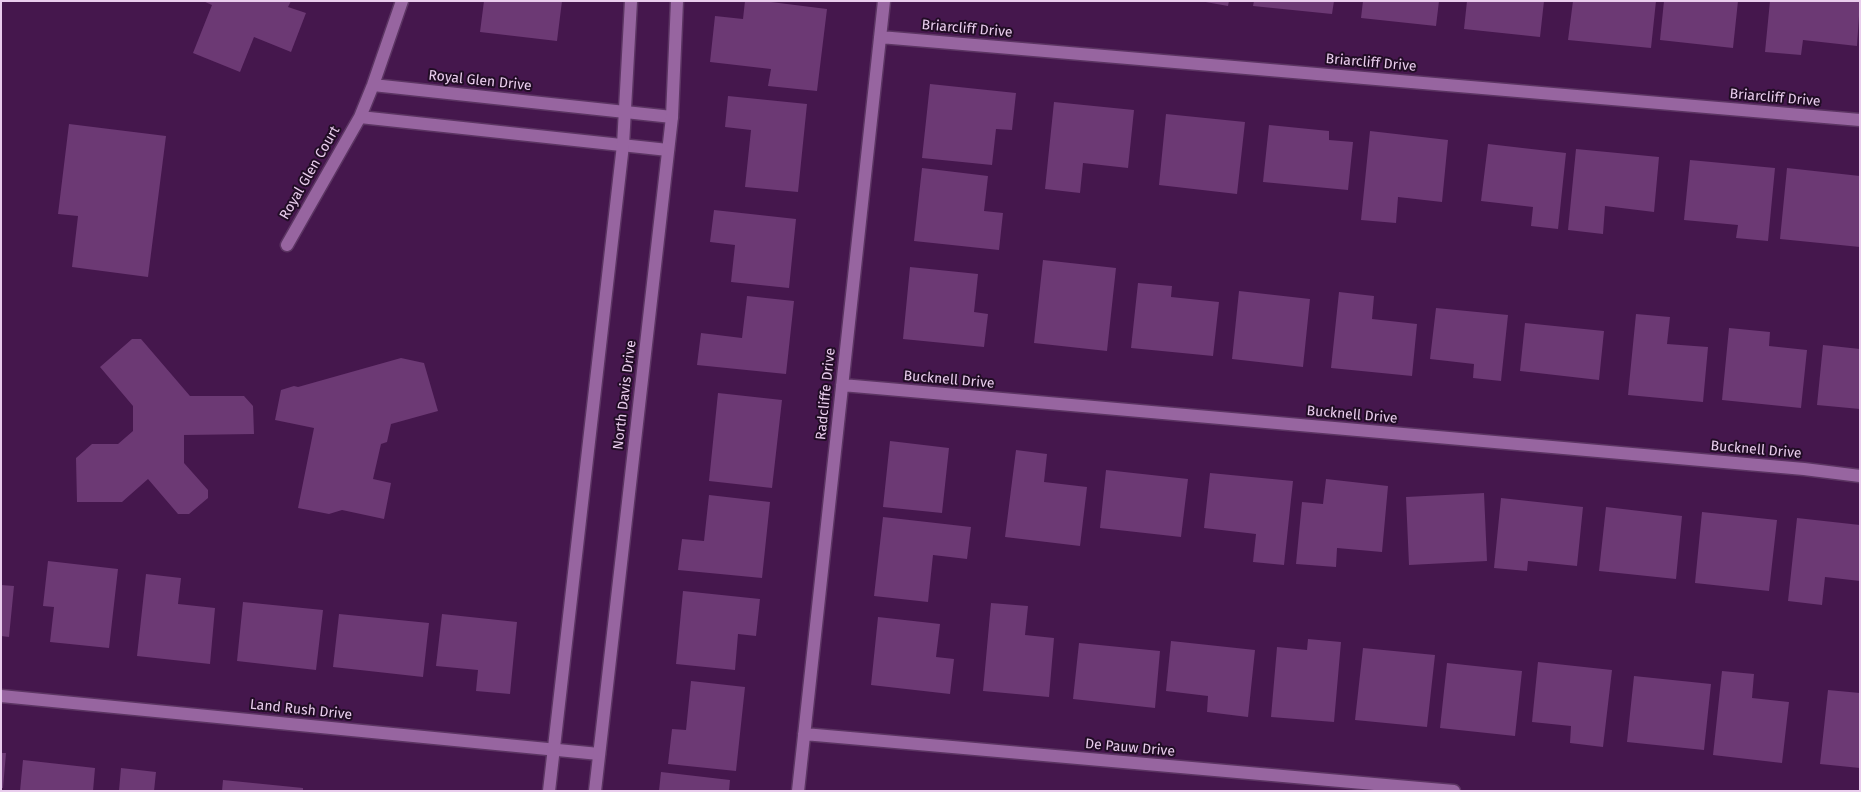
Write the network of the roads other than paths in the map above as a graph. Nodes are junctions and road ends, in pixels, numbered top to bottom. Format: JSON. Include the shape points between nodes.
{"nodes":[{"id":1,"x":402,"y":1,"type":"edge"},
{"id":2,"x":631,"y":1,"type":"edge"},
{"id":3,"x":676,"y":1,"type":"edge"},
{"id":4,"x":884,"y":1,"type":"edge"},
{"id":5,"x":880,"y":37,"type":"junction"},
{"id":6,"x":374,"y":85,"type":"junction"},
{"id":7,"x":625,"y":112,"type":"junction"},
{"id":8,"x":360,"y":117,"type":"junction"},
{"id":9,"x":672,"y":117,"type":"junction"},
{"id":10,"x":1860,"y":120,"type":"edge"},
{"id":11,"x":623,"y":145,"type":"junction"},
{"id":12,"x":668,"y":150,"type":"junction"},
{"id":13,"x":287,"y":245,"type":"dead end"},
{"id":14,"x":842,"y":385,"type":"junction"},
{"id":15,"x":1860,"y":476,"type":"edge"},
{"id":16,"x":1,"y":696,"type":"edge"},
{"id":17,"x":804,"y":734,"type":"junction"},
{"id":18,"x":553,"y":749,"type":"junction"},
{"id":19,"x":599,"y":754,"type":"junction"},
{"id":20,"x":549,"y":791,"type":"edge"},
{"id":21,"x":595,"y":791,"type":"edge"},
{"id":22,"x":798,"y":791,"type":"edge"},
{"id":23,"x":1454,"y":791,"type":"edge"}],
"edges":[{"from":1,"to":6,"type":"street"},
{"from":2,"to":7,"type":"street"},
{"from":3,"to":9,"type":"street","name":"North Davis Drive"},
{"from":4,"to":5,"type":"street","name":"Radcliffe Drive"},
{"from":5,"to":10,"type":"street","name":"Briarcliff Drive"},
{"from":5,"to":14,"type":"street","name":"Radcliffe Drive"},
{"from":6,"to":7,"type":"street","name":"Royal Glen Drive"},
{"from":6,"to":8,"type":"street","name":"Royal Glen Court"},
{"from":7,"to":9,"type":"street","name":"Royal Glen Drive"},
{"from":7,"to":11,"type":"street"},
{"from":8,"to":11,"type":"street"},
{"from":8,"to":13,"type":"street","name":"Royal Glen Court"},
{"from":9,"to":12,"type":"street","name":"North Davis Drive"},
{"from":11,"to":12,"type":"street"},
{"from":11,"to":18,"type":"street"},
{"from":12,"to":19,"type":"street","name":"North Davis Drive"},
{"from":14,"to":15,"type":"street","name":"Bucknell Drive"},
{"from":14,"to":17,"type":"street","name":"Radcliffe Drive"},
{"from":16,"to":18,"type":"street","name":"Land Rush Drive"},
{"from":17,"to":22,"type":"street","name":"Radcliffe Drive"},
{"from":17,"to":23,"type":"street","name":"De Pauw Drive"},
{"from":18,"to":19,"type":"street","name":"Land Rush Drive"},
{"from":18,"to":20,"type":"street"},
{"from":19,"to":21,"type":"street","name":"North Davis Drive"}]}
